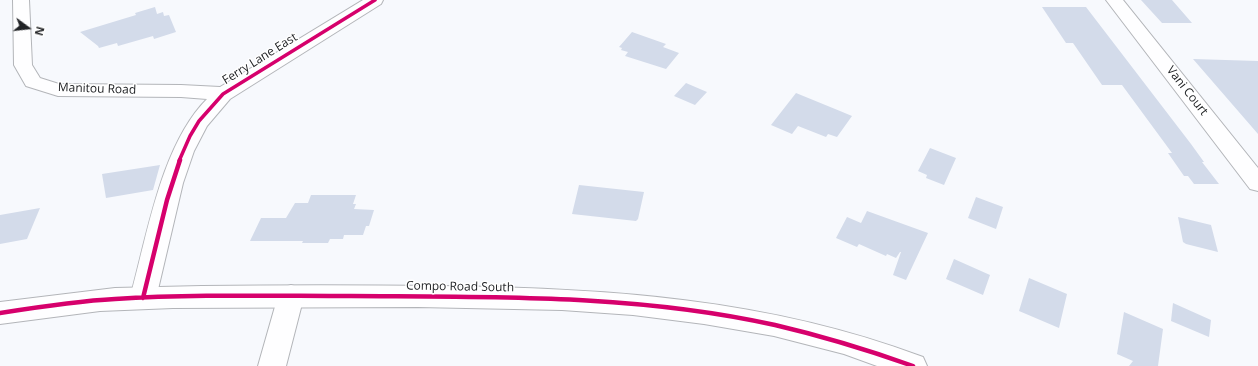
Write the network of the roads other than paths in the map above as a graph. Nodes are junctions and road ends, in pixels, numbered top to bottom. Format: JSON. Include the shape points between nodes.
{"nodes":[{"id":1,"x":21,"y":0,"type":"edge"},
{"id":2,"x":375,"y":0,"type":"edge"},
{"id":3,"x":1114,"y":0,"type":"edge"},
{"id":4,"x":223,"y":94,"type":"junction"},
{"id":5,"x":1258,"y":183,"type":"edge"},
{"id":6,"x":291,"y":296,"type":"junction"},
{"id":7,"x":143,"y":298,"type":"junction"},
{"id":8,"x":0,"y":313,"type":"edge"},
{"id":9,"x":904,"y":364,"type":"edge"},
{"id":10,"x":272,"y":366,"type":"edge"}],
"edges":[{"from":1,"to":4,"type":"street","name":"Manitou Road","via":[[23,65],[33,82],[58,90]]},
{"from":2,"to":4,"type":"street","name":"Ferry Lane East"},
{"from":3,"to":5,"type":"street","name":"Vani Court"},
{"from":4,"to":7,"type":"street","name":"Ferry Lane East","via":[[200,119],[178,161]]},
{"from":6,"to":7,"type":"street","name":"Compo Road South"},
{"from":6,"to":9,"type":"street","name":"Compo Road South","via":[[551,299],[673,307],[751,320],[840,342]]},
{"from":6,"to":10,"type":"street"},
{"from":7,"to":8,"type":"street","name":"Compo Road South","via":[[72,303]]}]}
